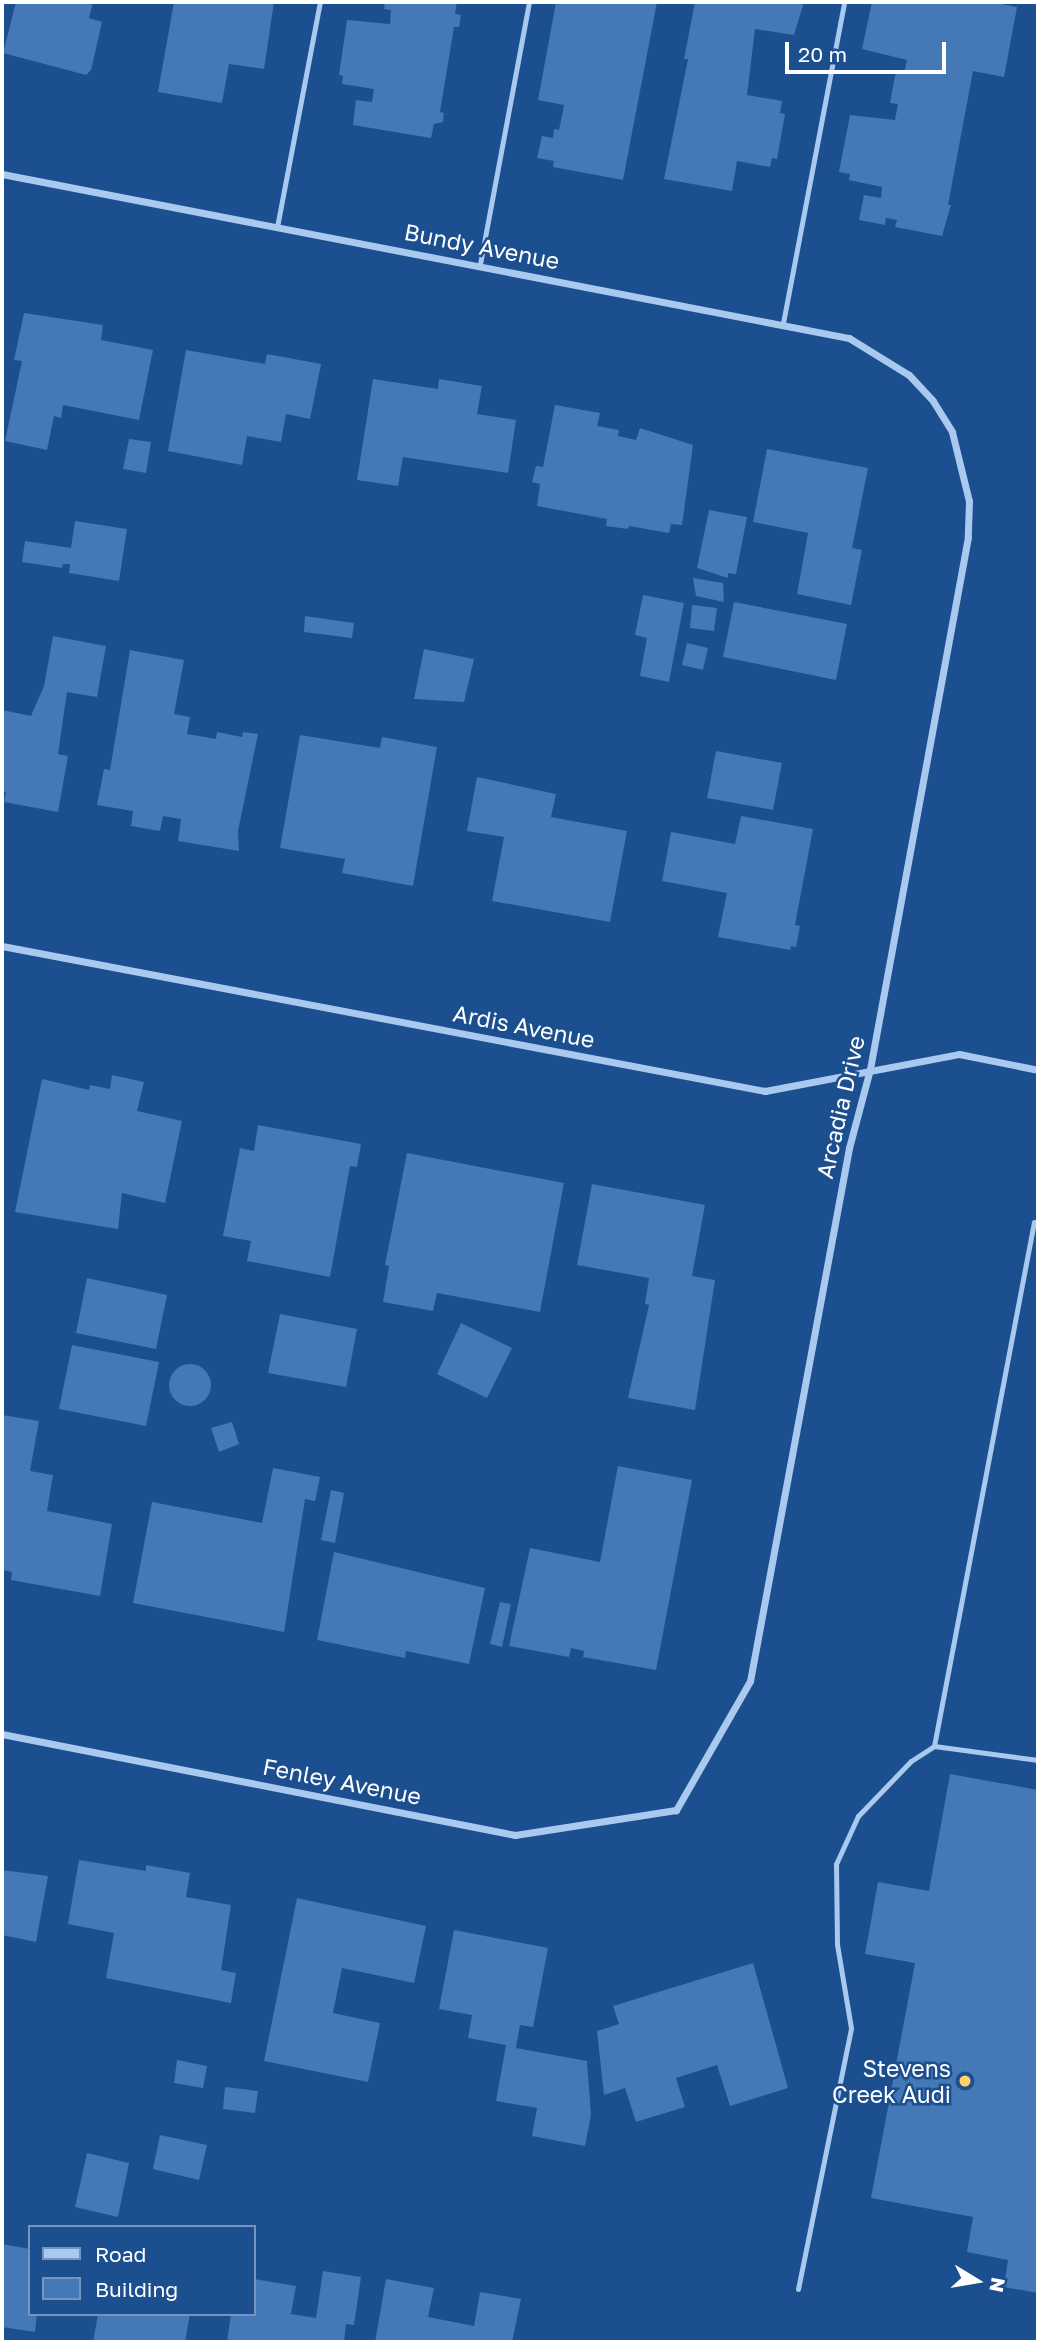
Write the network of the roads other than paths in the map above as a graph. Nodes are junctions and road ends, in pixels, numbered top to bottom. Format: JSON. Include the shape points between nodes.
{"nodes":[{"id":1,"x":320,"y":2,"type":"edge"},
{"id":2,"x":529,"y":2,"type":"edge"},
{"id":3,"x":844,"y":2,"type":"edge"},
{"id":4,"x":2,"y":174,"type":"edge"},
{"id":5,"x":277,"y":227,"type":"junction"},
{"id":6,"x":480,"y":264,"type":"junction"},
{"id":7,"x":783,"y":323,"type":"junction"},
{"id":8,"x":933,"y":401,"type":"joint"},
{"id":9,"x":2,"y":946,"type":"edge"},
{"id":10,"x":870,"y":1069,"type":"junction"},
{"id":11,"x":1038,"y":1070,"type":"edge"},
{"id":12,"x":1038,"y":1223,"type":"edge"},
{"id":13,"x":2,"y":1734,"type":"edge"},
{"id":14,"x":934,"y":1746,"type":"junction"},
{"id":15,"x":1038,"y":1760,"type":"edge"},
{"id":16,"x":676,"y":1810,"type":"joint"},
{"id":17,"x":798,"y":2289,"type":"dead end"}],
"edges":[{"from":1,"to":5,"type":"lane"},
{"from":2,"to":6,"type":"lane"},
{"from":3,"to":7,"type":"lane"},
{"from":4,"to":5,"type":"street","name":"Bundy Avenue"},
{"from":5,"to":6,"type":"street","name":"Bundy Avenue"},
{"from":6,"to":7,"type":"street","name":"Bundy Avenue"},
{"from":7,"to":8,"type":"street","name":"Bundy Avenue","via":[[849,338],[881,353]]},
{"from":8,"to":10,"type":"street","name":"Arcadia Drive","via":[[952,432],[963,466],[969,501],[968,537]]},
{"from":9,"to":10,"type":"street","name":"Ardis Avenue","via":[[765,1091]]},
{"from":10,"to":11,"type":"street","name":"Ardis Avenue","via":[[959,1054]]},
{"from":10,"to":16,"type":"street","name":"Arcadia Drive","via":[[848,1152],[750,1681]]},
{"from":12,"to":14,"type":"lane","via":[[1034,1222]]},
{"from":13,"to":16,"type":"street","name":"Fenley Avenue","via":[[515,1835]]},
{"from":14,"to":15,"type":"lane"},
{"from":14,"to":17,"type":"lane","via":[[911,1761],[858,1816],[836,1864],[837,1944],[851,2028]]}]}
